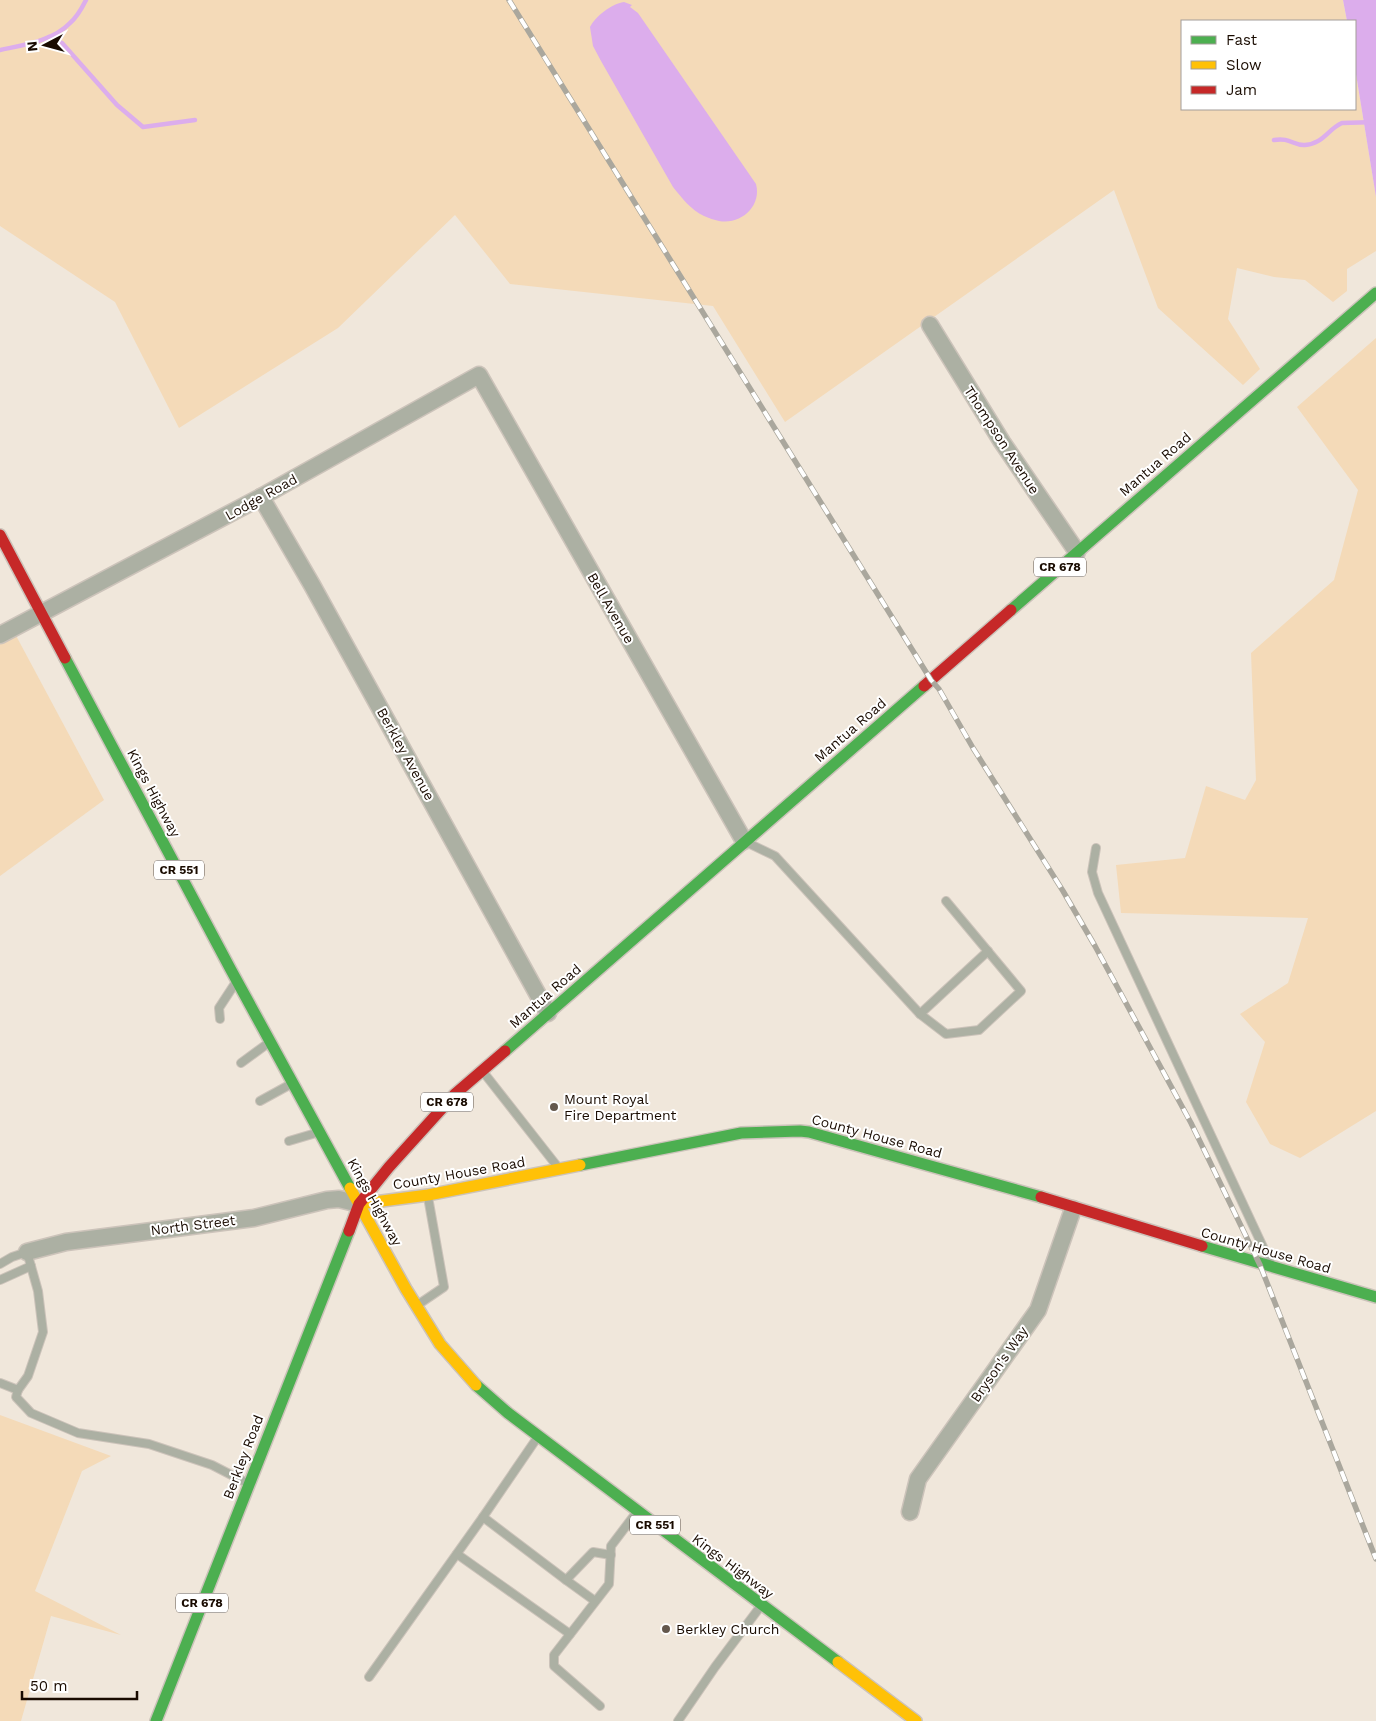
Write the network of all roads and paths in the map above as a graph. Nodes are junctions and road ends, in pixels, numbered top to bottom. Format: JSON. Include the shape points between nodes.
{"nodes":[{"id":1,"x":1376,"y":293,"type":"edge"},
{"id":2,"x":930,"y":326,"type":"dead end"},
{"id":3,"x":479,"y":375,"type":"joint"},
{"id":4,"x":261,"y":497,"type":"junction"},
{"id":5,"x":0,"y":535,"type":"edge"},
{"id":6,"x":1077,"y":552,"type":"junction"},
{"id":7,"x":41,"y":613,"type":"junction"},
{"id":8,"x":0,"y":635,"type":"edge"},
{"id":9,"x":744,"y":841,"type":"junction"},
{"id":10,"x":1096,"y":848,"type":"dead end"},
{"id":11,"x":946,"y":901,"type":"dead end"},
{"id":12,"x":988,"y":951,"type":"junction"},
{"id":13,"x":237,"y":981,"type":"junction"},
{"id":14,"x":548,"y":1013,"type":"junction"},
{"id":15,"x":920,"y":1014,"type":"junction"},
{"id":16,"x":220,"y":1019,"type":"dead end"},
{"id":17,"x":270,"y":1042,"type":"junction"},
{"id":18,"x":241,"y":1063,"type":"dead end"},
{"id":19,"x":482,"y":1070,"type":"junction"},
{"id":20,"x":293,"y":1083,"type":"junction"},
{"id":21,"x":260,"y":1101,"type":"dead end"},
{"id":22,"x":320,"y":1133,"type":"junction"},
{"id":23,"x":289,"y":1140,"type":"dead end"},
{"id":24,"x":560,"y":1169,"type":"junction"},
{"id":25,"x":428,"y":1195,"type":"junction"},
{"id":26,"x":359,"y":1204,"type":"junction"},
{"id":27,"x":1073,"y":1209,"type":"junction"},
{"id":28,"x":29,"y":1259,"type":"junction"},
{"id":29,"x":0,"y":1264,"type":"edge"},
{"id":30,"x":1273,"y":1268,"type":"junction"},
{"id":31,"x":0,"y":1280,"type":"edge"},
{"id":32,"x":1376,"y":1297,"type":"edge"},
{"id":33,"x":416,"y":1306,"type":"junction"},
{"id":34,"x":0,"y":1383,"type":"edge"},
{"id":35,"x":18,"y":1390,"type":"junction"},
{"id":36,"x":538,"y":1436,"type":"junction"},
{"id":37,"x":249,"y":1484,"type":"junction"},
{"id":38,"x":637,"y":1512,"type":"junction"},
{"id":39,"x":910,"y":1512,"type":"dead end"},
{"id":40,"x":483,"y":1517,"type":"junction"},
{"id":41,"x":457,"y":1554,"type":"junction"},
{"id":42,"x":611,"y":1555,"type":"junction"},
{"id":43,"x":566,"y":1580,"type":"junction"},
{"id":44,"x":595,"y":1601,"type":"junction"},
{"id":45,"x":761,"y":1606,"type":"junction"},
{"id":46,"x":570,"y":1634,"type":"junction"},
{"id":47,"x":369,"y":1677,"type":"dead end"},
{"id":48,"x":600,"y":1706,"type":"dead end"},
{"id":49,"x":156,"y":1721,"type":"edge"},
{"id":50,"x":678,"y":1721,"type":"edge"},
{"id":51,"x":916,"y":1721,"type":"edge"}],
"edges":[{"from":1,"to":6,"type":"main road","name":"Mantua Road","number":"CR 678"},
{"from":2,"to":6,"type":"street","name":"Thompson Avenue","via":[[1002,442]]},
{"from":3,"to":4,"type":"street","name":"Lodge Road"},
{"from":3,"to":9,"type":"street","name":"Bell Avenue"},
{"from":4,"to":7,"type":"street","name":"Lodge Road"},
{"from":4,"to":14,"type":"street","name":"Berkley Avenue"},
{"from":5,"to":7,"type":"main road","name":"Kings Highway","number":"CR 551"},
{"from":6,"to":9,"type":"main road","name":"Mantua Road","number":"CR 678"},
{"from":7,"to":8,"type":"street","name":"Lodge Road"},
{"from":7,"to":13,"type":"main road","name":"Kings Highway","number":"CR 551"},
{"from":9,"to":14,"type":"main road","name":"Mantua Road","number":"CR 678"},
{"from":9,"to":15,"type":"lane","via":[[775,856]]},
{"from":10,"to":30,"type":"lane","via":[[1092,872],[1098,893]]},
{"from":11,"to":12,"type":"lane"},
{"from":12,"to":15,"type":"lane"},
{"from":12,"to":15,"type":"lane","via":[[1021,990],[979,1030],[946,1034]]},
{"from":13,"to":16,"type":"lane","via":[[219,1008]]},
{"from":13,"to":17,"type":"main road","name":"Kings Highway","number":"CR 551"},
{"from":14,"to":19,"type":"main road","name":"Mantua Road","number":"CR 678"},
{"from":17,"to":18,"type":"lane"},
{"from":17,"to":20,"type":"main road","name":"Kings Highway","number":"CR 551"},
{"from":19,"to":24,"type":"lane"},
{"from":19,"to":26,"type":"main road","name":"Mantua Road","number":"CR 678","via":[[455,1094]]},
{"from":20,"to":21,"type":"lane"},
{"from":20,"to":22,"type":"main road","name":"Kings Highway","number":"CR 551"},
{"from":22,"to":23,"type":"lane"},
{"from":22,"to":26,"type":"main road","name":"Kings Highway","number":"CR 551"},
{"from":24,"to":25,"type":"main road","name":"County House Road"},
{"from":24,"to":27,"type":"main road","name":"County House Road","via":[[741,1133],[797,1131],[881,1151]]},
{"from":25,"to":26,"type":"main road","name":"County House Road"},
{"from":25,"to":33,"type":"lane","via":[[444,1287]]},
{"from":26,"to":28,"type":"street","name":"North Street","via":[[328,1200],[254,1218],[66,1242]]},
{"from":26,"to":33,"type":"main road","name":"Kings Highway","number":"CR 551"},
{"from":26,"to":37,"type":"main road","name":"Berkley Road","number":"CR 678"},
{"from":27,"to":30,"type":"main road","name":"County House Road"},
{"from":27,"to":39,"type":"street","name":"Bryson's Way","via":[[1038,1310],[918,1479]]},
{"from":28,"to":29,"type":"lane","via":[[12,1257]]},
{"from":28,"to":31,"type":"lane"},
{"from":28,"to":35,"type":"lane","via":[[38,1291],[43,1332],[28,1376]]},
{"from":30,"to":32,"type":"main road","name":"County House Road"},
{"from":33,"to":36,"type":"main road","name":"Kings Highway","number":"CR 551","via":[[440,1344],[477,1386]]},
{"from":34,"to":35,"type":"lane"},
{"from":35,"to":37,"type":"lane","via":[[16,1397],[31,1413],[78,1433],[149,1444],[212,1465]]},
{"from":36,"to":38,"type":"main road","name":"Kings Highway","number":"CR 551"},
{"from":36,"to":40,"type":"lane"},
{"from":37,"to":49,"type":"main road","name":"Berkley Road","number":"CR 678"},
{"from":38,"to":42,"type":"lane","via":[[611,1546]]},
{"from":38,"to":45,"type":"main road","name":"Kings Highway","number":"CR 551"},
{"from":40,"to":41,"type":"lane"},
{"from":40,"to":43,"type":"lane"},
{"from":41,"to":46,"type":"lane"},
{"from":41,"to":47,"type":"lane"},
{"from":42,"to":43,"type":"lane","via":[[593,1552]]},
{"from":42,"to":44,"type":"lane","via":[[609,1584]]},
{"from":43,"to":44,"type":"lane"},
{"from":44,"to":46,"type":"lane"},
{"from":45,"to":50,"type":"lane"},
{"from":45,"to":51,"type":"main road","name":"Kings Highway","number":"CR 551"},
{"from":46,"to":48,"type":"lane","via":[[554,1655],[554,1666]]}]}
